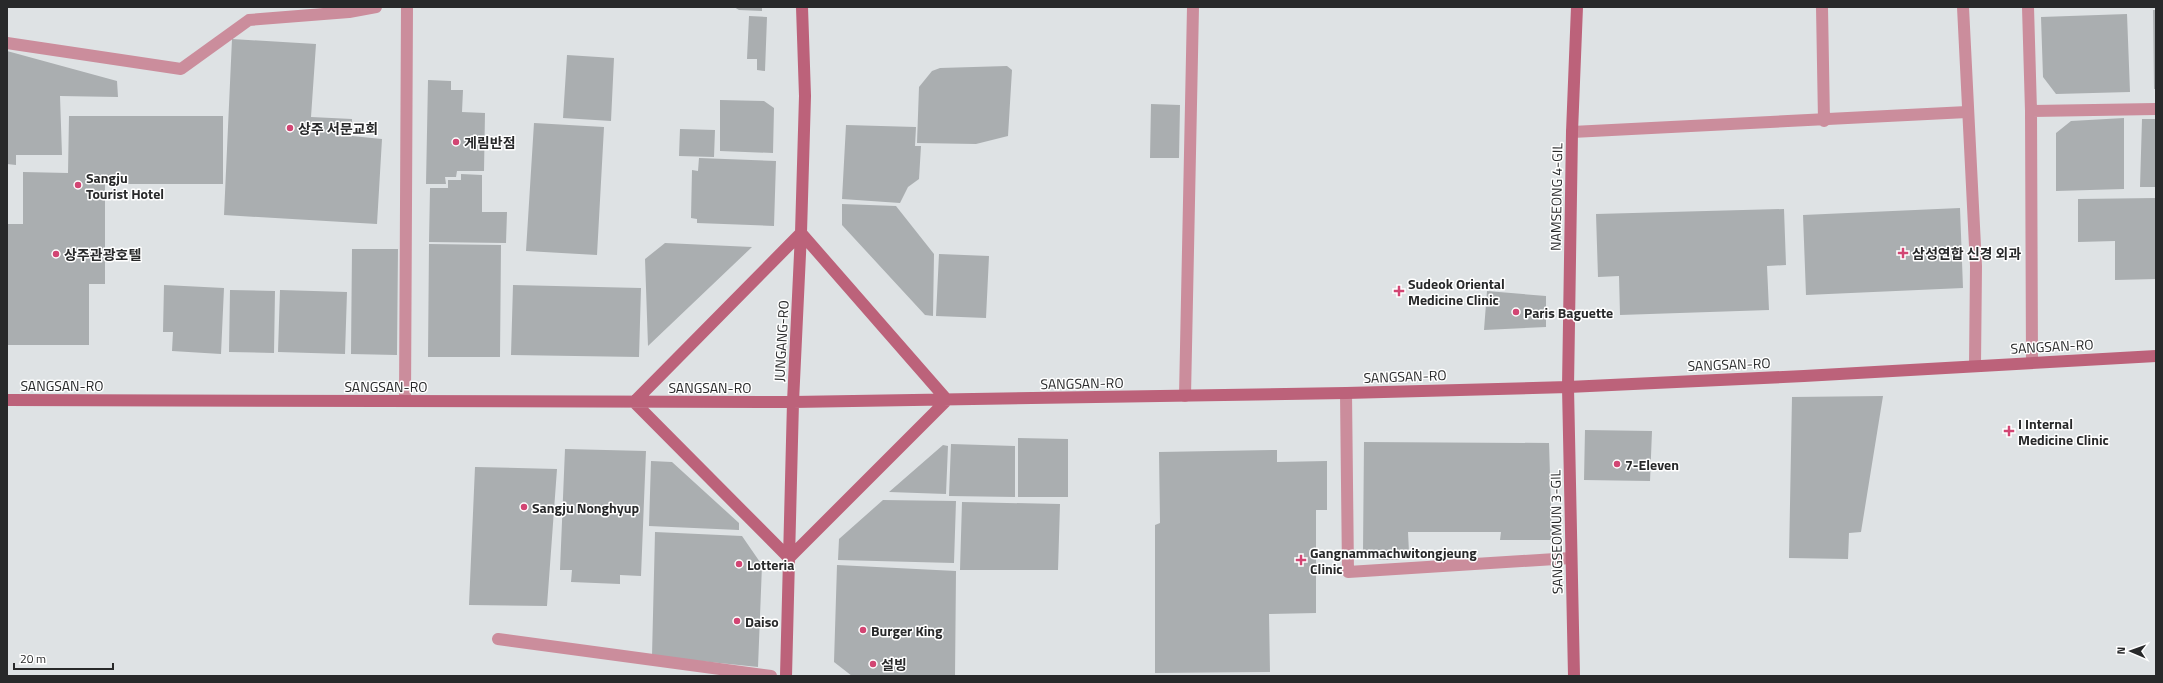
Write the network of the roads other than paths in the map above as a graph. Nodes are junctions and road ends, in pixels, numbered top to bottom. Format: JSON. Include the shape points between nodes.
{"nodes":[{"id":1,"x":376,"y":7,"type":"edge"},
{"id":2,"x":408,"y":7,"type":"edge"},
{"id":3,"x":802,"y":7,"type":"edge"},
{"id":4,"x":1193,"y":7,"type":"edge"},
{"id":5,"x":1577,"y":7,"type":"edge"},
{"id":6,"x":1822,"y":7,"type":"edge"},
{"id":7,"x":1963,"y":7,"type":"edge"},
{"id":8,"x":2028,"y":7,"type":"edge"},
{"id":9,"x":7,"y":42,"type":"edge"},
{"id":10,"x":2156,"y":109,"type":"edge"},
{"id":11,"x":2031,"y":111,"type":"junction"},
{"id":12,"x":1967,"y":112,"type":"junction"},
{"id":13,"x":1824,"y":121,"type":"junction"},
{"id":14,"x":1572,"y":132,"type":"junction"},
{"id":15,"x":801,"y":233,"type":"junction"},
{"id":16,"x":2156,"y":356,"type":"edge"},
{"id":17,"x":2032,"y":362,"type":"junction"},
{"id":18,"x":1975,"y":365,"type":"junction"},
{"id":19,"x":1568,"y":387,"type":"junction"},
{"id":20,"x":1346,"y":393,"type":"junction"},
{"id":21,"x":1185,"y":396,"type":"junction"},
{"id":22,"x":7,"y":400,"type":"edge"},
{"id":23,"x":947,"y":400,"type":"junction"},
{"id":24,"x":405,"y":401,"type":"junction"},
{"id":25,"x":634,"y":402,"type":"junction"},
{"id":26,"x":793,"y":402,"type":"junction"},
{"id":27,"x":789,"y":558,"type":"junction"},
{"id":28,"x":1571,"y":558,"type":"junction"},
{"id":29,"x":498,"y":639,"type":"dead end"},
{"id":30,"x":771,"y":676,"type":"edge"},
{"id":31,"x":786,"y":676,"type":"edge"},
{"id":32,"x":1574,"y":676,"type":"edge"}],
"edges":[{"from":1,"to":9,"type":"street","via":[[349,12],[248,20],[181,69]]},
{"from":2,"to":24,"type":"street"},
{"from":3,"to":15,"type":"street","name":"JUNGANG-RO","via":[[805,96]]},
{"from":4,"to":21,"type":"street"},
{"from":5,"to":14,"type":"street","name":"NAMSEONG 4-GIL"},
{"from":6,"to":13,"type":"street"},
{"from":7,"to":12,"type":"street"},
{"from":8,"to":11,"type":"street"},
{"from":10,"to":11,"type":"street"},
{"from":11,"to":17,"type":"street"},
{"from":12,"to":13,"type":"street"},
{"from":12,"to":18,"type":"street","via":[[1976,266]]},
{"from":13,"to":14,"type":"street"},
{"from":14,"to":19,"type":"street","name":"NAMSEONG 4-GIL"},
{"from":15,"to":23,"type":"street"},
{"from":15,"to":25,"type":"street"},
{"from":15,"to":26,"type":"street","name":"JUNGANG-RO"},
{"from":16,"to":17,"type":"street","name":"SANGSAN-RO"},
{"from":17,"to":18,"type":"street","name":"SANGSAN-RO"},
{"from":18,"to":19,"type":"street","name":"SANGSAN-RO"},
{"from":19,"to":20,"type":"street","name":"SANGSAN-RO"},
{"from":19,"to":28,"type":"street","name":"SANGSEOMUN 3-GIL"},
{"from":20,"to":21,"type":"street","name":"SANGSAN-RO"},
{"from":20,"to":28,"type":"street","via":[[1348,572]]},
{"from":21,"to":23,"type":"street","name":"SANGSAN-RO"},
{"from":22,"to":24,"type":"street","name":"SANGSAN-RO"},
{"from":23,"to":26,"type":"street","name":"SANGSAN-RO"},
{"from":23,"to":27,"type":"street"},
{"from":24,"to":25,"type":"street","name":"SANGSAN-RO"},
{"from":25,"to":26,"type":"street","name":"SANGSAN-RO"},
{"from":25,"to":27,"type":"street"},
{"from":26,"to":27,"type":"street","name":"JUNGANG-RO"},
{"from":27,"to":31,"type":"street","name":"JUNGANG-RO"},
{"from":28,"to":32,"type":"street","name":"SANGSEOMUN 3-GIL"},
{"from":29,"to":30,"type":"street"}]}
